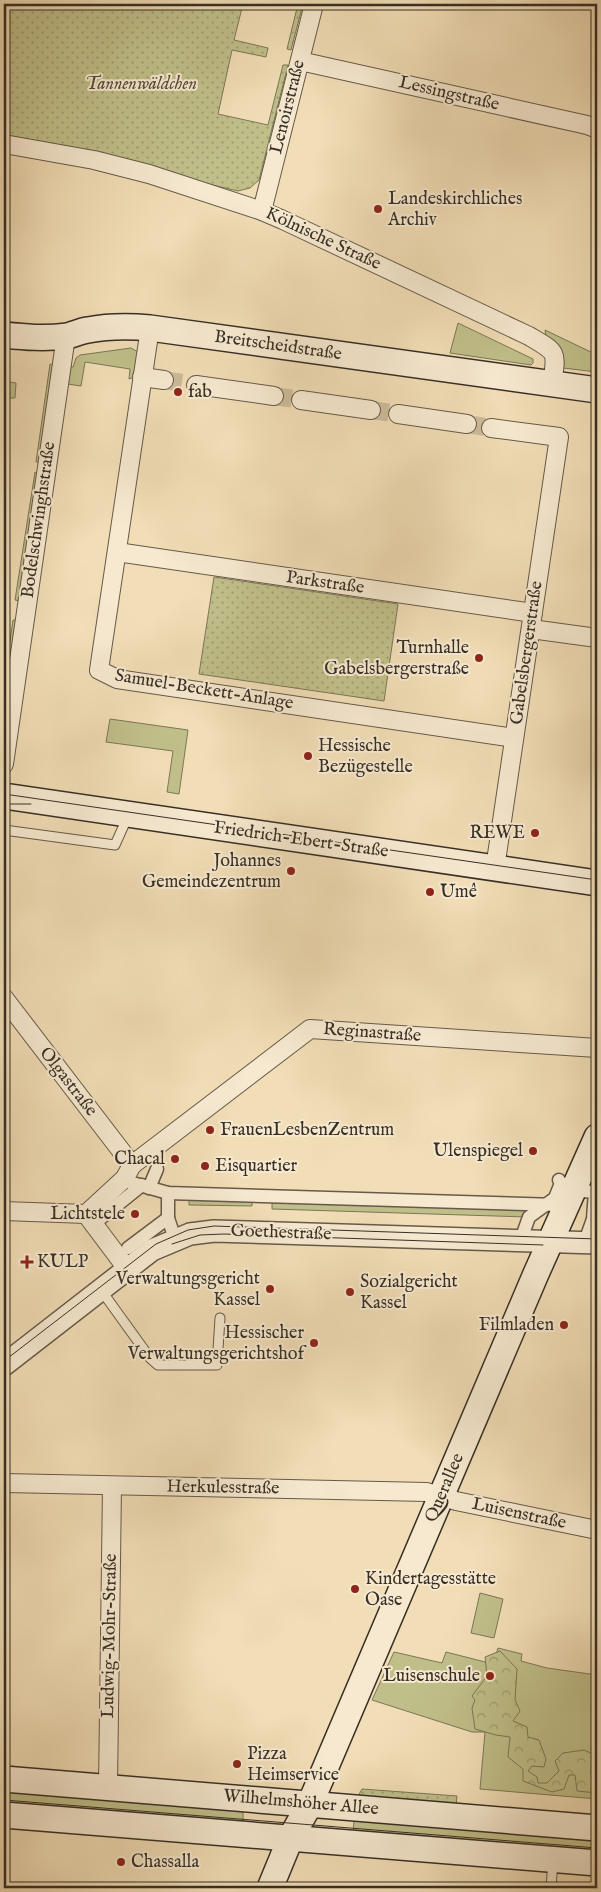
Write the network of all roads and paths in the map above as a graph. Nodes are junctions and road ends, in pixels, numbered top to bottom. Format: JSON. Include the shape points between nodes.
{"nodes":[{"id":1,"x":314,"y":4,"type":"edge"},
{"id":2,"x":300,"y":61,"type":"junction"},
{"id":3,"x":597,"y":129,"type":"edge"},
{"id":4,"x":4,"y":144,"type":"edge"},
{"id":5,"x":262,"y":211,"type":"junction"},
{"id":6,"x":150,"y":328,"type":"junction"},
{"id":7,"x":4,"y":335,"type":"edge"},
{"id":8,"x":66,"y":336,"type":"junction"},
{"id":9,"x":142,"y":377,"type":"junction"},
{"id":10,"x":164,"y":380,"type":"tunnel mouth"},
{"id":11,"x":552,"y":384,"type":"junction"},
{"id":12,"x":196,"y":385,"type":"tunnel mouth"},
{"id":13,"x":597,"y":390,"type":"edge"},
{"id":14,"x":274,"y":396,"type":"tunnel mouth"},
{"id":15,"x":301,"y":400,"type":"tunnel mouth"},
{"id":16,"x":370,"y":410,"type":"tunnel mouth"},
{"id":17,"x":398,"y":414,"type":"tunnel mouth"},
{"id":18,"x":468,"y":424,"type":"tunnel mouth"},
{"id":19,"x":491,"y":428,"type":"tunnel mouth"},
{"id":20,"x":117,"y":552,"type":"junction"},
{"id":21,"x":532,"y":621,"type":"junction"},
{"id":22,"x":597,"y":638,"type":"edge"},
{"id":23,"x":514,"y":738,"type":"junction"},
{"id":24,"x":4,"y":764,"type":"edge"},
{"id":25,"x":4,"y":796,"type":"edge"},
{"id":26,"x":129,"y":814,"type":"junction"},
{"id":27,"x":4,"y":830,"type":"edge"},
{"id":28,"x":495,"y":868,"type":"junction"},
{"id":29,"x":597,"y":883,"type":"edge"},
{"id":30,"x":4,"y":998,"type":"edge"},
{"id":31,"x":597,"y":1048,"type":"edge"},
{"id":32,"x":597,"y":1137,"type":"edge"},
{"id":33,"x":157,"y":1169,"type":"dead end"},
{"id":34,"x":130,"y":1173,"type":"junction"},
{"id":35,"x":145,"y":1186,"type":"junction"},
{"id":36,"x":560,"y":1187,"type":"dead end"},
{"id":37,"x":591,"y":1188,"type":"edge"},
{"id":38,"x":168,"y":1193,"type":"junction"},
{"id":39,"x":552,"y":1205,"type":"junction"},
{"id":40,"x":578,"y":1206,"type":"dead end"},
{"id":41,"x":596,"y":1206,"type":"edge"},
{"id":42,"x":4,"y":1212,"type":"edge"},
{"id":43,"x":100,"y":1212,"type":"junction"},
{"id":44,"x":168,"y":1218,"type":"junction"},
{"id":45,"x":172,"y":1230,"type":"dead end"},
{"id":46,"x":524,"y":1231,"type":"dead end"},
{"id":47,"x":593,"y":1233,"type":"edge"},
{"id":48,"x":154,"y":1237,"type":"dead end"},
{"id":49,"x":552,"y":1241,"type":"junction"},
{"id":50,"x":128,"y":1248,"type":"dead end"},
{"id":51,"x":128,"y":1270,"type":"junction"},
{"id":52,"x":101,"y":1290,"type":"junction"},
{"id":53,"x":220,"y":1318,"type":"dead end"},
{"id":54,"x":4,"y":1365,"type":"edge"},
{"id":55,"x":4,"y":1483,"type":"edge"},
{"id":56,"x":112,"y":1486,"type":"junction"},
{"id":57,"x":442,"y":1497,"type":"junction"},
{"id":58,"x":597,"y":1530,"type":"edge"},
{"id":59,"x":4,"y":1779,"type":"edge"},
{"id":60,"x":108,"y":1787,"type":"junction"},
{"id":61,"x":310,"y":1804,"type":"junction"},
{"id":62,"x":4,"y":1815,"type":"edge"},
{"id":63,"x":597,"y":1828,"type":"edge"},
{"id":64,"x":291,"y":1837,"type":"junction"},
{"id":65,"x":554,"y":1859,"type":"junction"},
{"id":66,"x":597,"y":1863,"type":"edge"},
{"id":67,"x":270,"y":1888,"type":"edge"},
{"id":68,"x":551,"y":1888,"type":"edge"}],
"edges":[{"from":1,"to":2,"type":"street","name":"Lenoirstraße"},
{"from":2,"to":3,"type":"street","name":"Lessingstraße"},
{"from":2,"to":5,"type":"street","name":"Lenoirstraße"},
{"from":4,"to":5,"type":"street","name":"Kölnische Straße","via":[[94,160]]},
{"from":5,"to":11,"type":"street","name":"Kölnische Straße","via":[[552,349],[556,358]]},
{"from":6,"to":8,"type":"main road","name":"Breitscheidstraße","via":[[106,327]]},
{"from":6,"to":9,"type":"street","name":"Samuel-Beckett-Anlage"},
{"from":6,"to":11,"type":"main road","name":"Breitscheidstraße"},
{"from":7,"to":8,"type":"main road","name":"Breitscheidstraße"},
{"from":8,"to":24,"type":"street","name":"Bodelschwinghstraße"},
{"from":9,"to":10,"type":"street"},
{"from":9,"to":20,"type":"street","name":"Samuel-Beckett-Anlage"},
{"from":11,"to":13,"type":"main road"},
{"from":12,"to":14,"type":"street"},
{"from":15,"to":16,"type":"street"},
{"from":17,"to":18,"type":"street"},
{"from":19,"to":21,"type":"street","name":"Gabelsbergerstraße","via":[[559,437]]},
{"from":20,"to":21,"type":"street","name":"Parkstraße"},
{"from":20,"to":23,"type":"street","name":"Samuel-Beckett-Anlage","via":[[100,670],[117,680]]},
{"from":21,"to":22,"type":"street","name":"Parkstraße"},
{"from":21,"to":23,"type":"street","name":"Gabelsbergerstraße"},
{"from":23,"to":28,"type":"street","name":"Gabelsbergerstraße"},
{"from":25,"to":26,"type":"main road","name":"Friedrich-Ebert-Straße"},
{"from":26,"to":27,"type":"lane","via":[[115,846]]},
{"from":26,"to":28,"type":"main road","name":"Friedrich-Ebert-Straße"},
{"from":28,"to":29,"type":"main road","name":"Friedrich-Ebert-Straße"},
{"from":30,"to":34,"type":"street","name":"Olgastraße"},
{"from":31,"to":34,"type":"street","name":"Reginastraße","via":[[310,1029]]},
{"from":32,"to":49,"type":"main road","name":"Querallee"},
{"from":33,"to":35,"type":"street"},
{"from":34,"to":35,"type":"street"},
{"from":34,"to":43,"type":"street","name":"Reginastraße"},
{"from":35,"to":38,"type":"street"},
{"from":35,"to":43,"type":"street"},
{"from":36,"to":39,"type":"street"},
{"from":37,"to":41,"type":"street"},
{"from":38,"to":39,"type":"street"},
{"from":38,"to":44,"type":"street"},
{"from":39,"to":46,"type":"street","via":[[530,1218]]},
{"from":40,"to":41,"type":"street"},
{"from":41,"to":47,"type":"street"},
{"from":42,"to":43,"type":"street"},
{"from":43,"to":51,"type":"street"},
{"from":44,"to":45,"type":"street"},
{"from":44,"to":48,"type":"street"},
{"from":44,"to":50,"type":"street"},
{"from":47,"to":49,"type":"street","name":"Goethestraße"},
{"from":49,"to":51,"type":"street","name":"Goethestraße","via":[[200,1232],[152,1250]]},
{"from":49,"to":57,"type":"main road","name":"Querallee"},
{"from":51,"to":52,"type":"street","name":"Goethestraße"},
{"from":52,"to":53,"type":"lane","via":[[158,1365],[217,1365]]},
{"from":52,"to":54,"type":"street","name":"Goethestraße"},
{"from":55,"to":56,"type":"street","name":"Herkulesstraße"},
{"from":56,"to":57,"type":"street","name":"Herkulesstraße","via":[[427,1492]]},
{"from":56,"to":60,"type":"street","name":"Ludwig-Mohr-Straße"},
{"from":57,"to":58,"type":"street","name":"Luisenstraße"},
{"from":57,"to":61,"type":"main road","name":"Querallee"},
{"from":59,"to":60,"type":"main road","name":"Wilhelmshöher Allee"},
{"from":60,"to":61,"type":"main road","name":"Wilhelmshöher Allee"},
{"from":61,"to":63,"type":"main road","name":"Wilhelmshöher Allee"},
{"from":61,"to":64,"type":"main road","name":"Querallee"},
{"from":62,"to":64,"type":"main road","name":"Wilhelmshöher Allee"},
{"from":64,"to":65,"type":"main road","name":"Wilhelmshöher Allee"},
{"from":64,"to":67,"type":"main road","name":"Querallee"},
{"from":65,"to":66,"type":"main road","name":"Wilhelmshöher Allee"},
{"from":65,"to":68,"type":"lane"}]}
